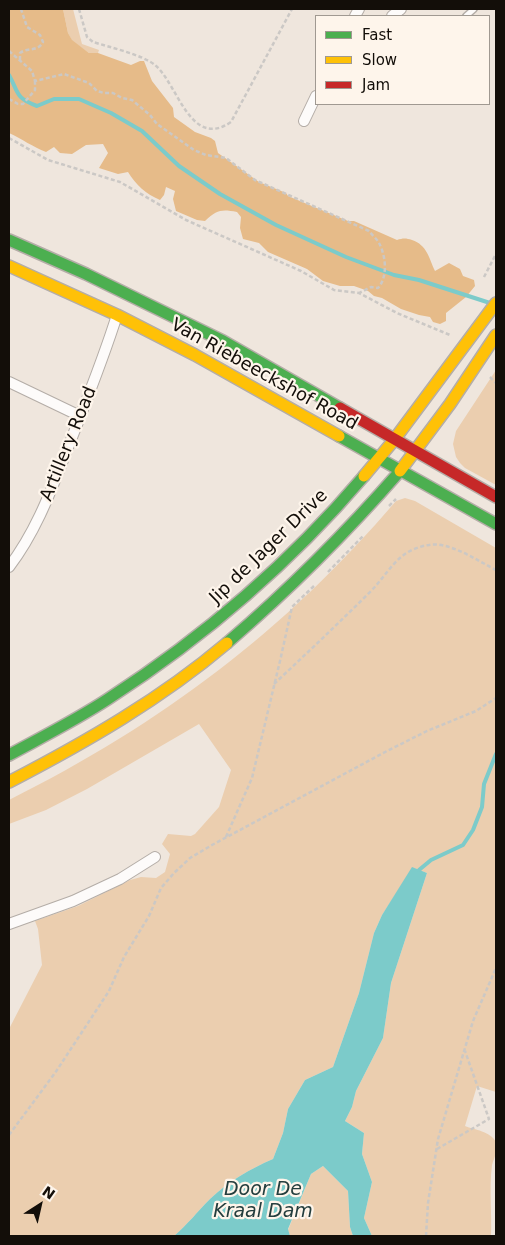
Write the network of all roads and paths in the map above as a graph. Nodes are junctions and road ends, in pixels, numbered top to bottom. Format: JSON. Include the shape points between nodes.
{"nodes":[{"id":1,"x":21,"y":9,"type":"edge"},
{"id":2,"x":79,"y":9,"type":"edge"},
{"id":3,"x":292,"y":9,"type":"edge"},
{"id":4,"x":9,"y":51,"type":"edge"},
{"id":5,"x":20,"y":60,"type":"junction"},
{"id":6,"x":35,"y":81,"type":"junction"},
{"id":7,"x":315,"y":98,"type":"edge"},
{"id":8,"x":9,"y":99,"type":"edge"},
{"id":9,"x":304,"y":120,"type":"dead end"},
{"id":10,"x":9,"y":138,"type":"edge"},
{"id":11,"x":9,"y":240,"type":"edge"},
{"id":12,"x":496,"y":254,"type":"edge"},
{"id":13,"x":9,"y":266,"type":"edge"},
{"id":14,"x":484,"y":277,"type":"dead end"},
{"id":15,"x":359,"y":294,"type":"junction"},
{"id":16,"x":496,"y":303,"type":"edge"},
{"id":17,"x":117,"y":314,"type":"junction"},
{"id":18,"x":450,"y":335,"type":"dead end"},
{"id":19,"x":495,"y":336,"type":"edge"},
{"id":20,"x":490,"y":377,"type":"dead end"},
{"id":21,"x":9,"y":382,"type":"edge"},
{"id":22,"x":496,"y":383,"type":"edge"},
{"id":23,"x":80,"y":416,"type":"junction"},
{"id":24,"x":395,"y":439,"type":"junction"},
{"id":25,"x":416,"y":450,"type":"junction"},
{"id":26,"x":379,"y":459,"type":"junction"},
{"id":27,"x":400,"y":471,"type":"junction"},
{"id":28,"x":496,"y":496,"type":"edge"},
{"id":29,"x":396,"y":500,"type":"dead end"},
{"id":30,"x":388,"y":508,"type":"dead end"},
{"id":31,"x":496,"y":524,"type":"edge"},
{"id":32,"x":364,"y":534,"type":"dead end"},
{"id":33,"x":9,"y":567,"type":"edge"},
{"id":34,"x":496,"y":570,"type":"edge"},
{"id":35,"x":326,"y":574,"type":"dead end"},
{"id":36,"x":319,"y":581,"type":"dead end"},
{"id":37,"x":274,"y":684,"type":"junction"},
{"id":38,"x":496,"y":698,"type":"edge"},
{"id":39,"x":9,"y":755,"type":"edge"},
{"id":40,"x":9,"y":782,"type":"edge"},
{"id":41,"x":226,"y":838,"type":"junction"},
{"id":42,"x":154,"y":857,"type":"dead end"},
{"id":43,"x":9,"y":924,"type":"edge"},
{"id":44,"x":496,"y":968,"type":"edge"},
{"id":45,"x":465,"y":1050,"type":"junction"},
{"id":46,"x":9,"y":1135,"type":"edge"},
{"id":47,"x":436,"y":1150,"type":"junction"},
{"id":48,"x":426,"y":1236,"type":"edge"}],
"edges":[{"from":1,"to":5,"type":"path","via":[[27,27],[40,34],[43,42],[37,49],[26,48],[20,52]]},
{"from":2,"to":3,"type":"path","via":[[87,37],[154,64],[190,117],[212,129],[222,128],[231,122]]},
{"from":4,"to":5,"type":"path"},
{"from":5,"to":6,"type":"path","via":[[32,71]]},
{"from":6,"to":8,"type":"path","via":[[35,90],[23,104]]},
{"from":6,"to":15,"type":"path","via":[[64,74],[89,83],[97,91],[132,100],[157,124],[194,150],[226,158],[255,180],[369,231],[379,243],[385,262],[382,284]]},
{"from":7,"to":9,"type":"street"},
{"from":10,"to":15,"type":"path","via":[[48,160],[120,182],[186,220],[301,271],[334,290]]},
{"from":11,"to":24,"type":"main road","name":"Van Riebeeckshof Road","via":[[206,332]]},
{"from":12,"to":14,"type":"path"},
{"from":13,"to":17,"type":"main road","name":"Van Riebeeckshof Road"},
{"from":15,"to":18,"type":"path"},
{"from":16,"to":24,"type":"main road","name":"Jip de Jager Drive"},
{"from":17,"to":23,"type":"street","name":"Artillery Road"},
{"from":17,"to":26,"type":"main road","name":"Van Riebeeckshof Road","via":[[217,366]]},
{"from":19,"to":25,"type":"main road"},
{"from":20,"to":22,"type":"path"},
{"from":21,"to":23,"type":"street"},
{"from":23,"to":33,"type":"street","name":"Artillery Road","via":[[37,523]]},
{"from":24,"to":25,"type":"main road","name":"Van Riebeeckshof Road"},
{"from":24,"to":26,"type":"main road","name":"Jip de Jager Drive"},
{"from":25,"to":27,"type":"main road"},
{"from":25,"to":28,"type":"main road","name":"Van Riebeeckshof Road"},
{"from":26,"to":27,"type":"main road","name":"Van Riebeeckshof Road"},
{"from":26,"to":39,"type":"main road","name":"Jip de Jager Drive","via":[[302,544],[214,623],[122,690]]},
{"from":27,"to":31,"type":"main road","name":"Van Riebeeckshof Road"},
{"from":27,"to":40,"type":"main road","via":[[325,555],[242,632],[116,723],[76,748]]},
{"from":29,"to":30,"type":"path"},
{"from":32,"to":35,"type":"path"},
{"from":34,"to":37,"type":"path","via":[[445,545],[431,544],[405,554]]},
{"from":36,"to":37,"type":"path","via":[[292,607]]},
{"from":37,"to":41,"type":"path","via":[[252,778]]},
{"from":38,"to":41,"type":"path","via":[[476,711],[387,751]]},
{"from":41,"to":46,"type":"path","via":[[190,858],[161,888],[109,991]]},
{"from":42,"to":43,"type":"street","via":[[120,879],[73,901]]},
{"from":44,"to":45,"type":"path","via":[[473,1021]]},
{"from":45,"to":47,"type":"path"},
{"from":45,"to":47,"type":"path","via":[[489,1119]]},
{"from":47,"to":48,"type":"path"}]}
